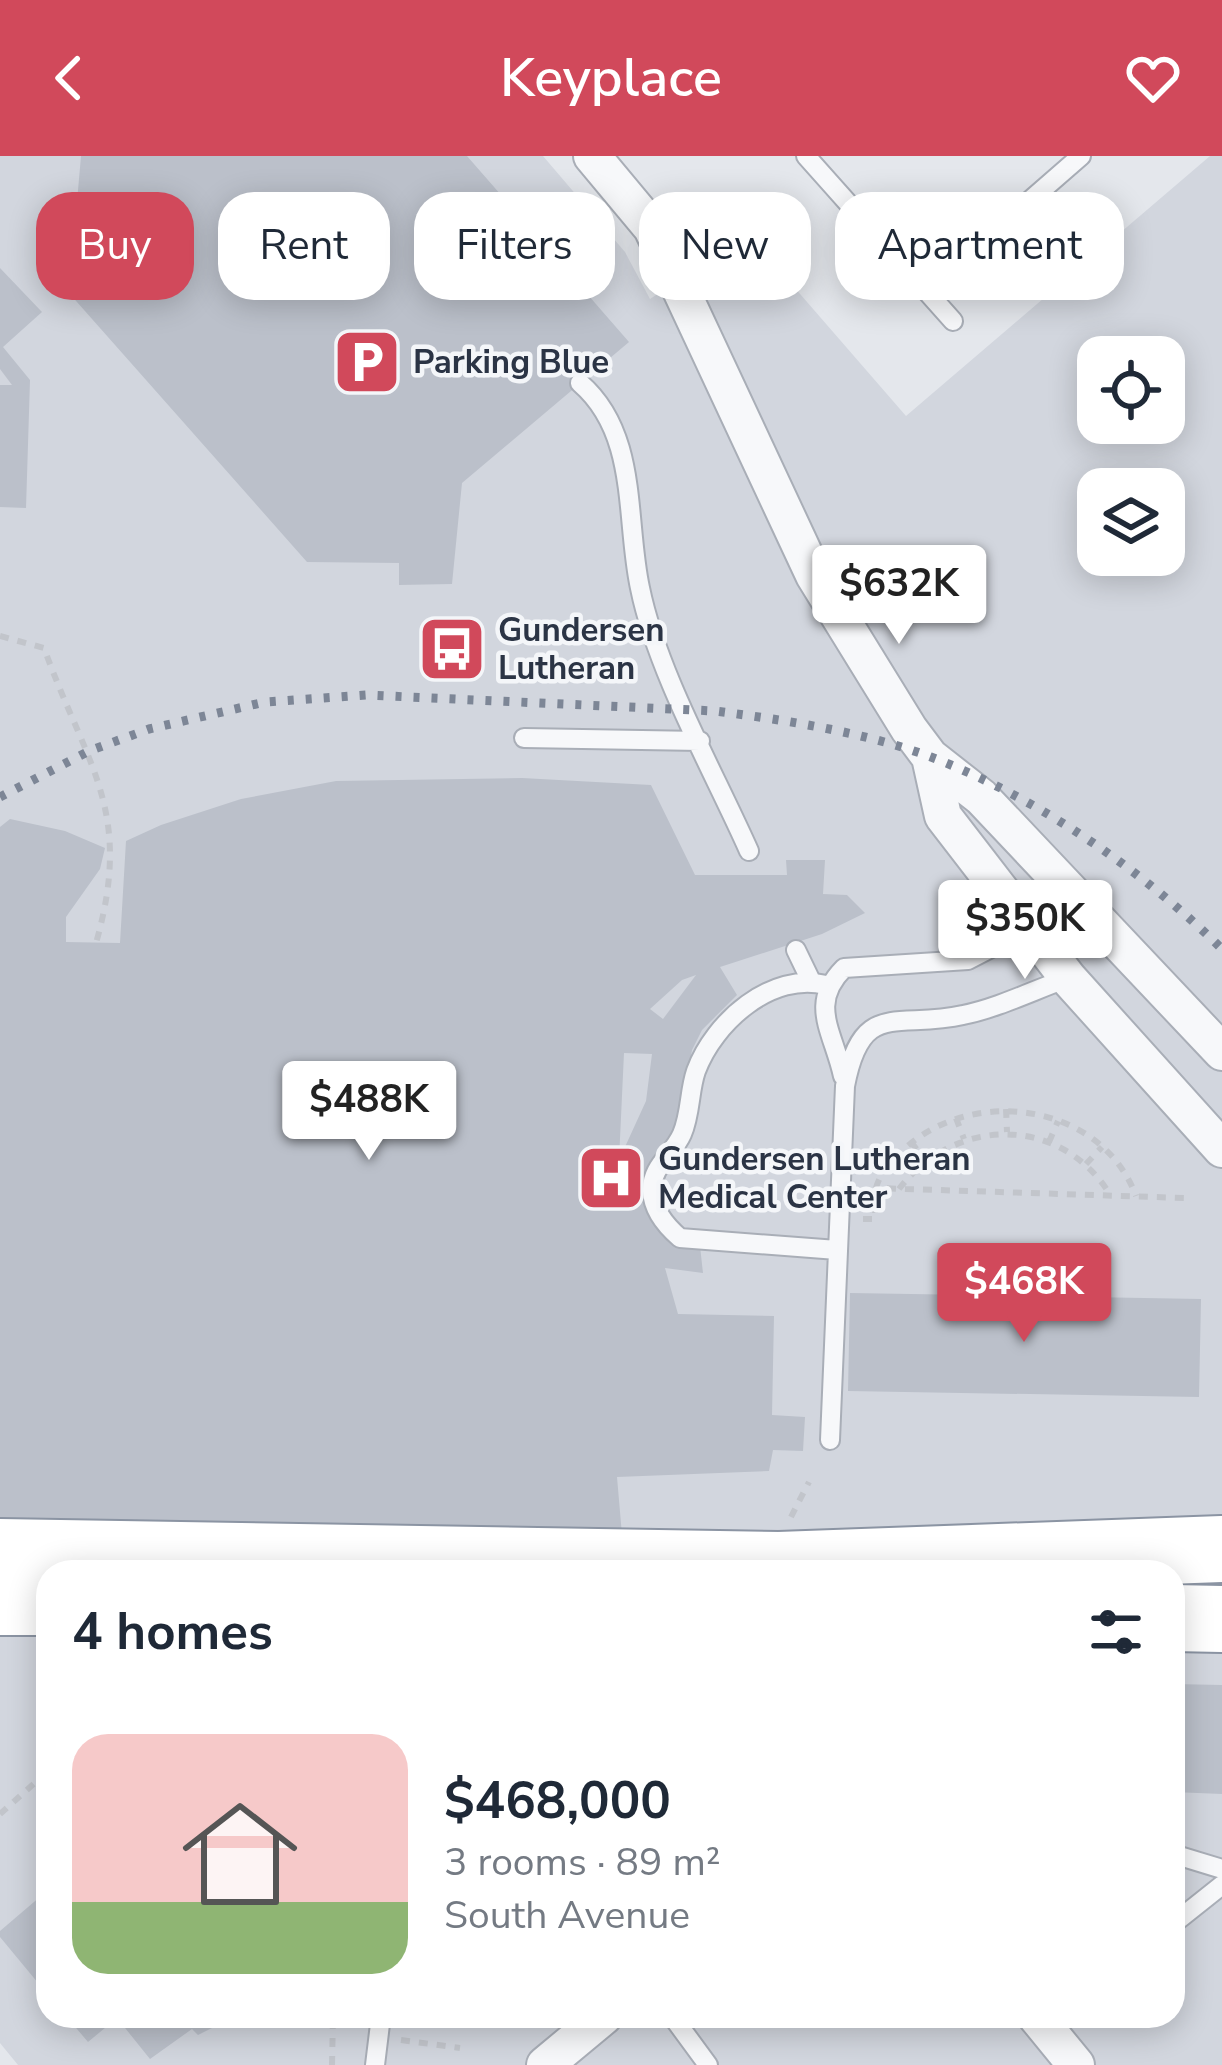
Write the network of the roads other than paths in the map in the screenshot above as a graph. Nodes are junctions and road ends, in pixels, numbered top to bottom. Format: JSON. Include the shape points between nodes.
{"nodes":[{"id":1,"x":592,"y":156,"type":"edge"},
{"id":2,"x":806,"y":156,"type":"edge"},
{"id":3,"x":1081,"y":156,"type":"edge"},
{"id":4,"x":838,"y":192,"type":"edge"},
{"id":5,"x":1040,"y":192,"type":"edge"},
{"id":6,"x":934,"y":300,"type":"edge"},
{"id":7,"x":953,"y":321,"type":"dead end"},
{"id":8,"x":580,"y":383,"type":"dead end"},
{"id":9,"x":524,"y":738,"type":"dead end"},
{"id":10,"x":700,"y":741,"type":"junction"},
{"id":11,"x":930,"y":757,"type":"junction"},
{"id":12,"x":748,"y":851,"type":"dead end"},
{"id":13,"x":1028,"y":929,"type":"junction"},
{"id":14,"x":796,"y":950,"type":"dead end"},
{"id":15,"x":1068,"y":978,"type":"junction"},
{"id":16,"x":819,"y":983,"type":"junction"},
{"id":17,"x":1222,"y":1052,"type":"edge"},
{"id":18,"x":845,"y":1087,"type":"junction"},
{"id":19,"x":1222,"y":1150,"type":"edge"},
{"id":20,"x":836,"y":1250,"type":"junction"},
{"id":21,"x":830,"y":1440,"type":"dead end"},
{"id":22,"x":1222,"y":1549,"type":"edge"},
{"id":23,"x":0,"y":1552,"type":"edge"},
{"id":24,"x":479,"y":1560,"type":"edge"},
{"id":25,"x":917,"y":1560,"type":"edge"},
{"id":26,"x":0,"y":1602,"type":"edge"},
{"id":27,"x":36,"y":1602,"type":"edge"},
{"id":28,"x":1185,"y":1618,"type":"edge"},
{"id":29,"x":1222,"y":1619,"type":"edge"},
{"id":30,"x":1185,"y":1858,"type":"edge"},
{"id":31,"x":1222,"y":1869,"type":"edge"},
{"id":32,"x":1222,"y":1885,"type":"edge"},
{"id":33,"x":1185,"y":1914,"type":"edge"},
{"id":34,"x":380,"y":2028,"type":"edge"},
{"id":35,"x":590,"y":2028,"type":"edge"},
{"id":36,"x":681,"y":2028,"type":"edge"},
{"id":37,"x":1051,"y":2028,"type":"edge"},
{"id":38,"x":375,"y":2065,"type":"edge"},
{"id":39,"x":545,"y":2065,"type":"edge"},
{"id":40,"x":709,"y":2065,"type":"edge"},
{"id":41,"x":1076,"y":2065,"type":"edge"}],
"edges":[{"from":1,"to":11,"type":"street","via":[[652,228],[814,575]]},
{"from":2,"to":4,"type":"lane"},
{"from":3,"to":5,"type":"lane"},
{"from":6,"to":7,"type":"lane"},
{"from":8,"to":10,"type":"lane","via":[[617,434],[640,592]]},
{"from":9,"to":10,"type":"lane"},
{"from":10,"to":12,"type":"lane"},
{"from":11,"to":13,"type":"street","via":[[944,816]]},
{"from":11,"to":17,"type":"street","via":[[981,796]]},
{"from":13,"to":15,"type":"street"},
{"from":13,"to":16,"type":"lane","via":[[968,960],[844,968]]},
{"from":14,"to":16,"type":"lane"},
{"from":15,"to":18,"type":"lane","via":[[962,1016],[900,1018],[873,1029],[853,1047]]},
{"from":15,"to":19,"type":"street"},
{"from":16,"to":18,"type":"lane"},
{"from":16,"to":20,"type":"lane","via":[[757,998],[707,1048],[685,1129],[652,1192],[680,1238]]},
{"from":18,"to":20,"type":"lane"},
{"from":20,"to":21,"type":"lane"},
{"from":22,"to":25,"type":"highway"},
{"from":23,"to":24,"type":"highway"},
{"from":26,"to":27,"type":"highway"},
{"from":28,"to":29,"type":"highway"},
{"from":30,"to":31,"type":"lane"},
{"from":32,"to":33,"type":"lane"},
{"from":34,"to":38,"type":"lane"},
{"from":35,"to":39,"type":"street"},
{"from":36,"to":40,"type":"lane"},
{"from":37,"to":41,"type":"street"}]}
